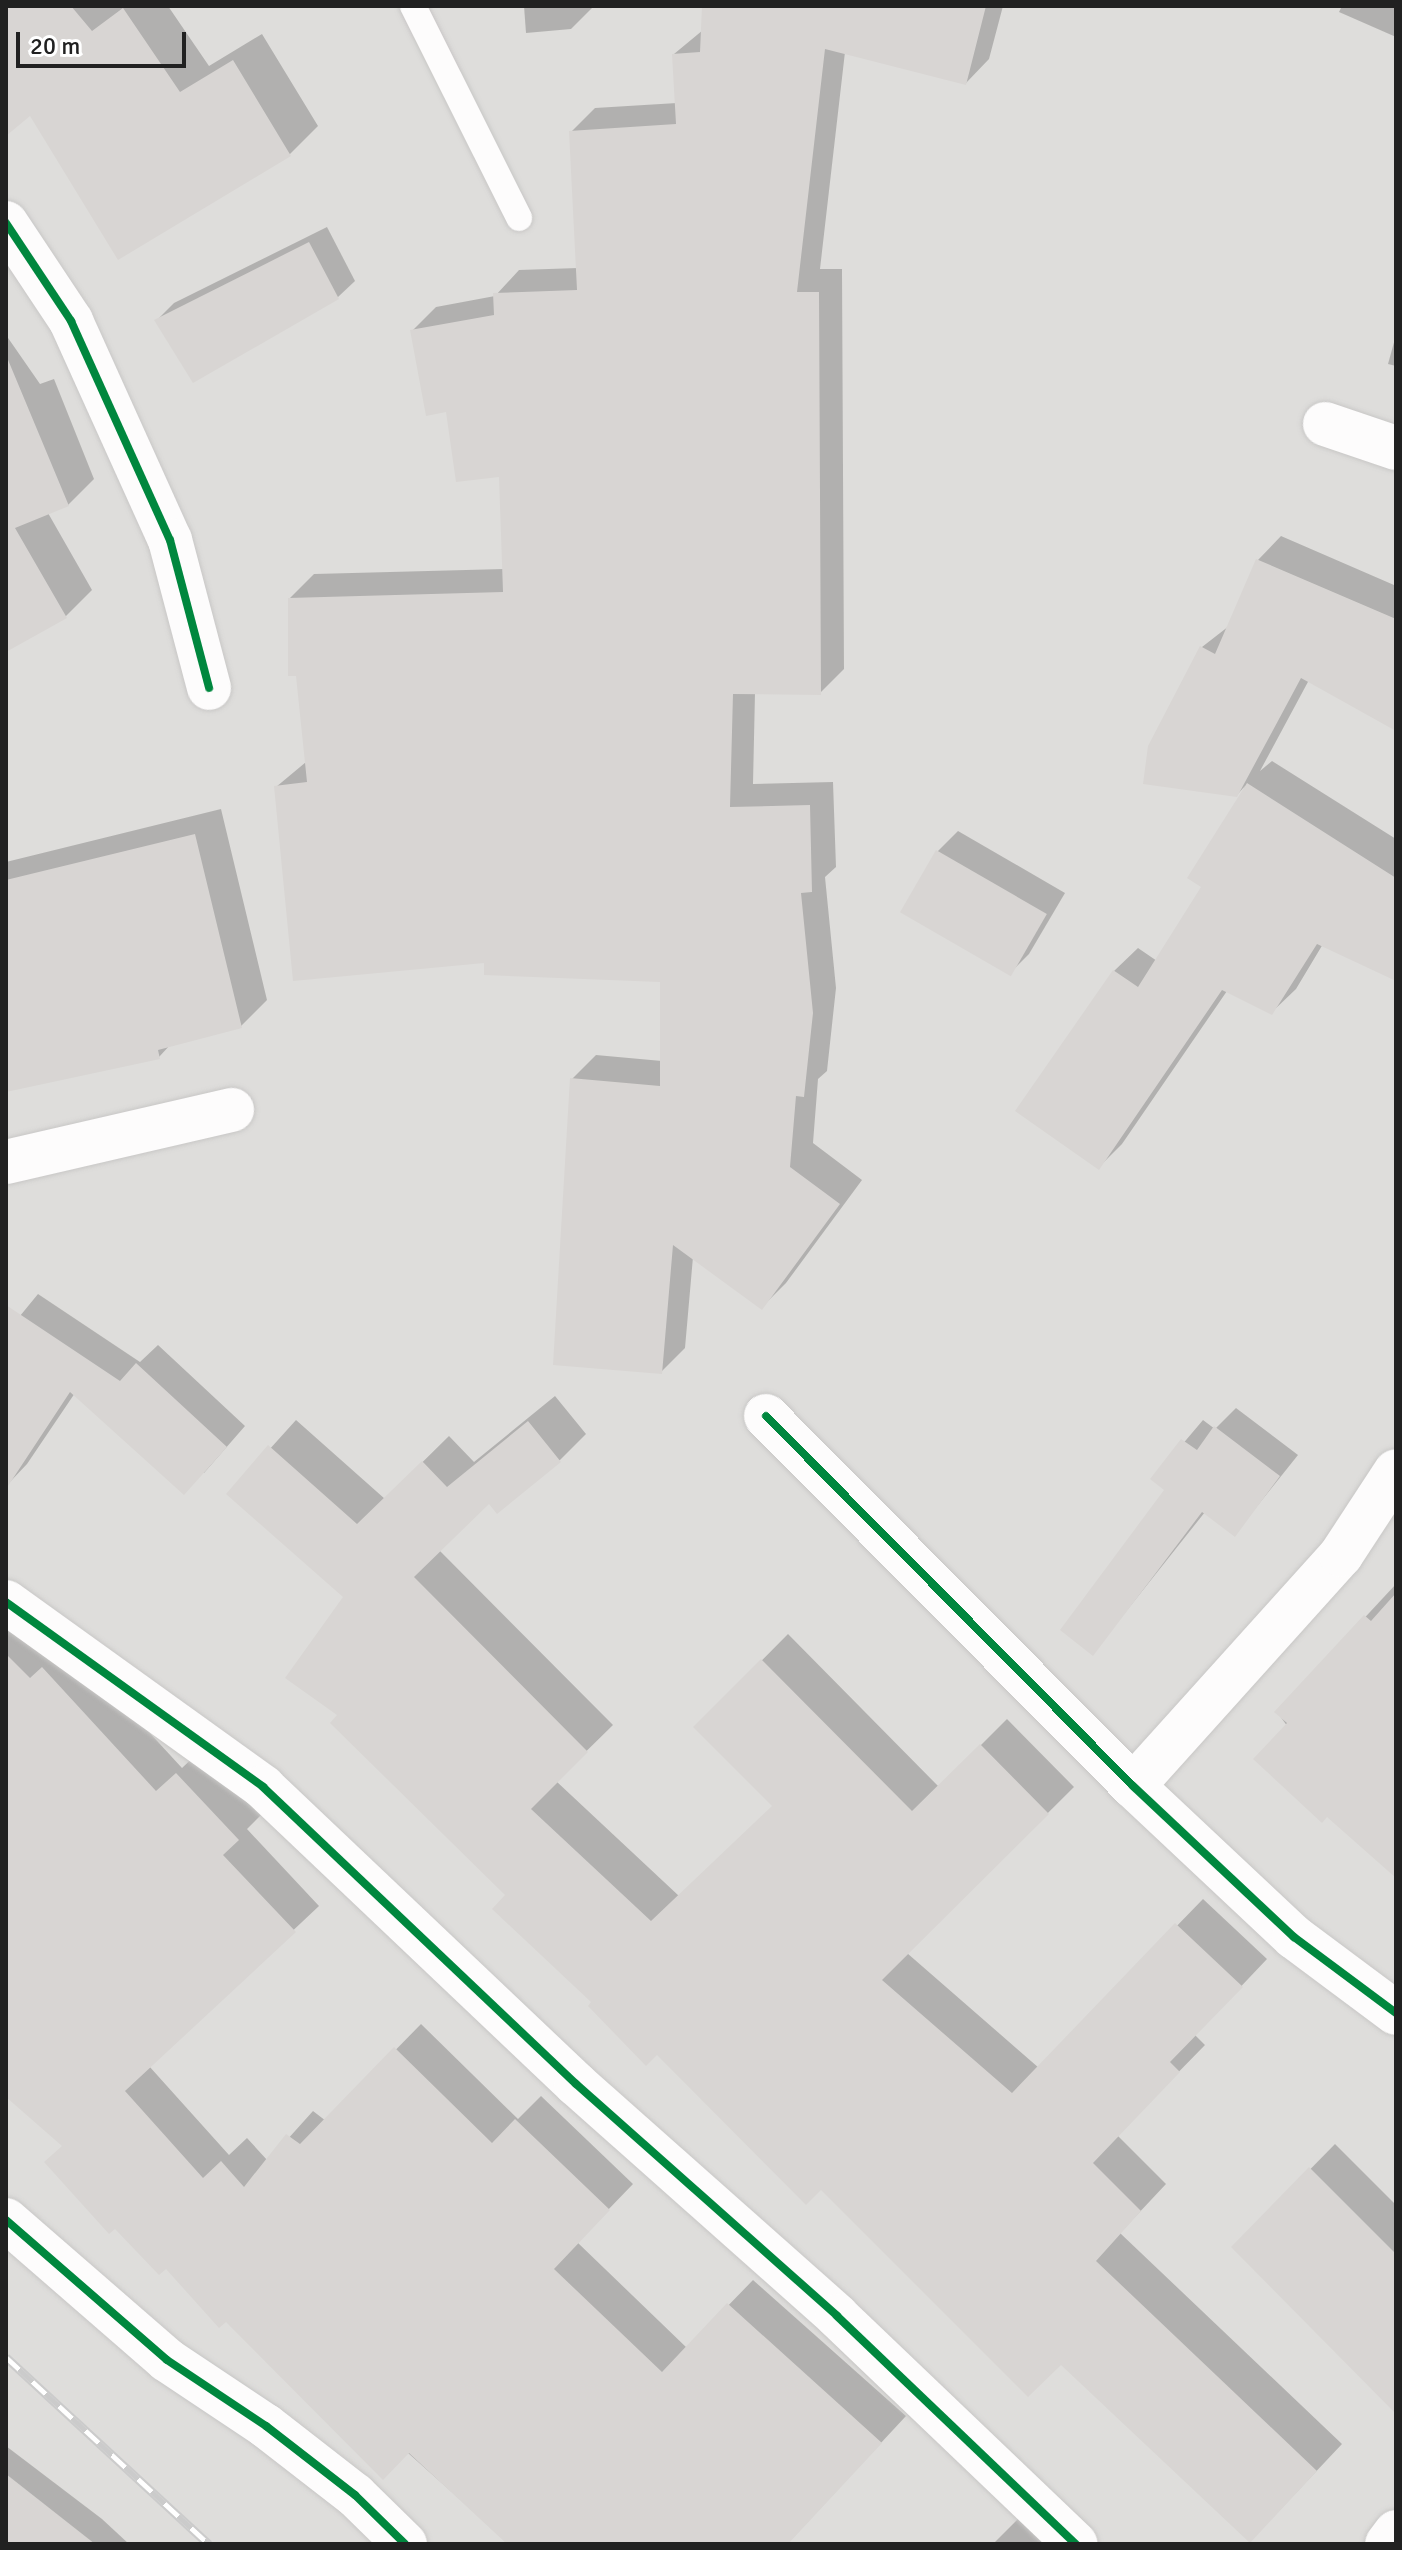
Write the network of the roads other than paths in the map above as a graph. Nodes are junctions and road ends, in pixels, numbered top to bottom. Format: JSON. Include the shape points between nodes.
{"nodes":[{"id":1,"x":413,"y":6,"type":"edge"},
{"id":2,"x":519,"y":218,"type":"dead end"},
{"id":3,"x":6,"y":223,"type":"edge"},
{"id":4,"x":1325,"y":424,"type":"dead end"},
{"id":5,"x":1396,"y":448,"type":"edge"},
{"id":6,"x":209,"y":688,"type":"dead end"},
{"id":7,"x":232,"y":1110,"type":"dead end"},
{"id":8,"x":6,"y":1162,"type":"edge"},
{"id":9,"x":766,"y":1416,"type":"dead end"},
{"id":10,"x":1396,"y":1471,"type":"edge"},
{"id":11,"x":6,"y":1602,"type":"edge"},
{"id":12,"x":1133,"y":1786,"type":"junction"},
{"id":13,"x":1396,"y":2013,"type":"edge"},
{"id":14,"x":6,"y":2220,"type":"edge"},
{"id":15,"x":1396,"y":2532,"type":"edge"},
{"id":16,"x":405,"y":2544,"type":"edge"},
{"id":17,"x":1076,"y":2544,"type":"edge"},
{"id":18,"x":1387,"y":2544,"type":"edge"}],
"edges":[{"from":1,"to":2,"type":"lane"},
{"from":3,"to":6,"type":"street","via":[[71,321],[170,540]]},
{"from":4,"to":5,"type":"street"},
{"from":7,"to":8,"type":"street"},
{"from":9,"to":12,"type":"street"},
{"from":10,"to":12,"type":"street","via":[[1341,1555]]},
{"from":11,"to":17,"type":"street","via":[[263,1787],[576,2084],[837,2316]]},
{"from":12,"to":13,"type":"street","via":[[1294,1937]]},
{"from":14,"to":16,"type":"street","via":[[167,2360],[277,2434],[355,2495]]},
{"from":15,"to":18,"type":"street"}]}
